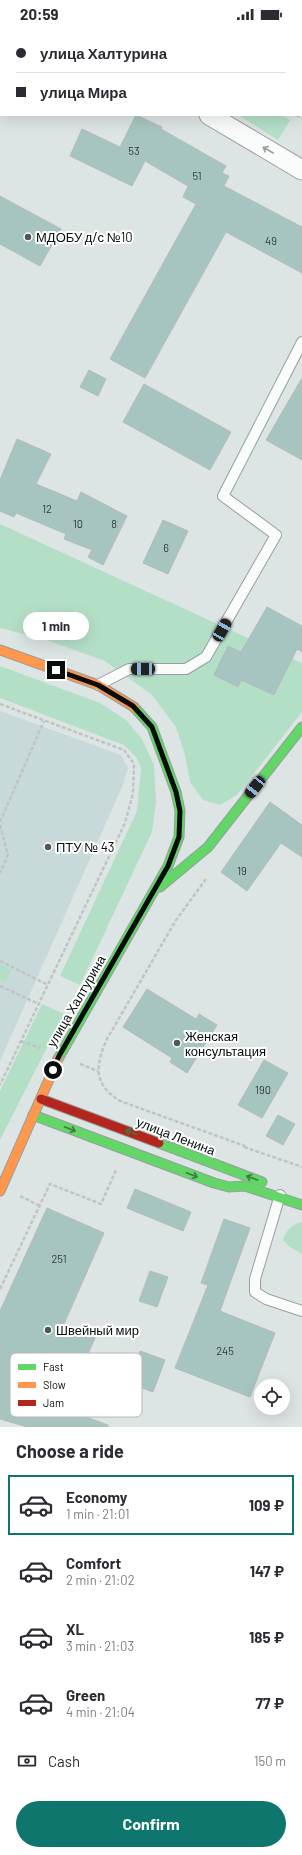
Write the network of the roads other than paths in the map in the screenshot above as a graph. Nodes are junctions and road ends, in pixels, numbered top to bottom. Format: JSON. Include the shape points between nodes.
{"nodes":[{"id":1,"x":211,"y":116,"type":"edge"},
{"id":2,"x":302,"y":170,"type":"edge"},
{"id":3,"x":302,"y":342,"type":"edge"},
{"id":4,"x":0,"y":650,"type":"edge"},
{"id":5,"x":98,"y":685,"type":"junction"},
{"id":6,"x":302,"y":727,"type":"edge"},
{"id":7,"x":153,"y":894,"type":"junction"},
{"id":8,"x":41,"y":1099,"type":"junction"},
{"id":9,"x":34,"y":1115,"type":"junction"},
{"id":10,"x":0,"y":1191,"type":"edge"},
{"id":11,"x":281,"y":1193,"type":"junction"},
{"id":12,"x":302,"y":1197,"type":"edge"},
{"id":13,"x":302,"y":1205,"type":"edge"},
{"id":14,"x":302,"y":1312,"type":"edge"}],
"edges":[{"from":2,"to":1,"type":"street","one_way":true},
{"from":3,"to":5,"type":"lane","via":[[223,496],[276,535],[206,657],[186,669],[129,668]]},
{"from":4,"to":5,"type":"street","name":"улица Халтурина"},
{"from":5,"to":7,"type":"street","name":"улица Халтурина","via":[[133,706],[152,727],[176,792],[180,811],[179,837],[168,866]]},
{"from":6,"to":7,"type":"street","name":"улица Халтурина","via":[[208,847]]},
{"from":7,"to":8,"type":"street","name":"улица Халтурина","via":[[59,1056]]},
{"from":8,"to":9,"type":"street","name":"улица Халтурина"},
{"from":11,"to":8,"type":"street","name":"улица Ленина","one_way":true,"via":[[235,1172]]},
{"from":9,"to":10,"type":"street","name":"улица Халтурина"},
{"from":9,"to":11,"type":"street","one_way":true,"via":[[214,1183]]},
{"from":11,"to":12,"type":"street","name":"улица Ленина"},
{"from":11,"to":13,"type":"street"},
{"from":11,"to":14,"type":"lane","via":[[255,1279],[255,1292],[266,1299]]}]}
